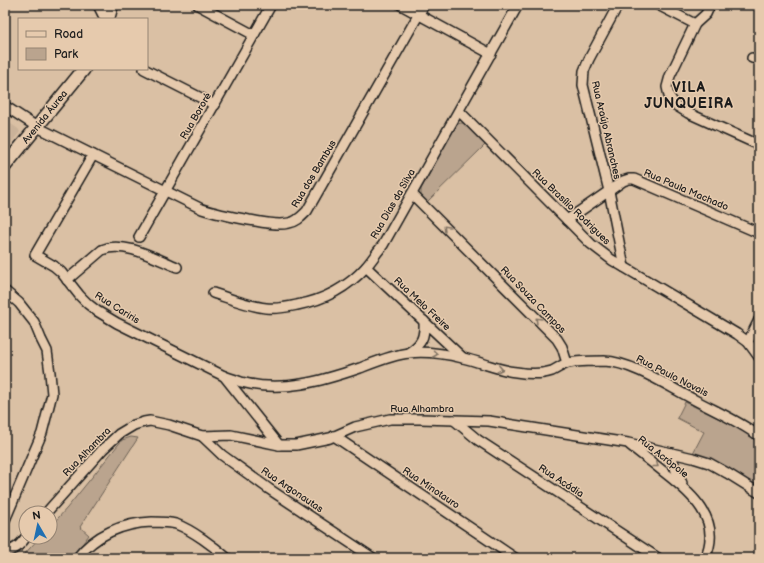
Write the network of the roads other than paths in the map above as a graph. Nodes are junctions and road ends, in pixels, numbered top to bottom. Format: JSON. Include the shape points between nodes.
{"nodes":[{"id":1,"x":98,"y":5,"type":"edge"},
{"id":2,"x":112,"y":5,"type":"edge"},
{"id":3,"x":198,"y":5,"type":"edge"},
{"id":4,"x":271,"y":5,"type":"edge"},
{"id":5,"x":401,"y":5,"type":"edge"},
{"id":6,"x":424,"y":5,"type":"edge"},
{"id":7,"x":518,"y":5,"type":"edge"},
{"id":8,"x":618,"y":5,"type":"edge"},
{"id":9,"x":658,"y":5,"type":"edge"},
{"id":10,"x":710,"y":5,"type":"edge"},
{"id":11,"x":419,"y":15,"type":"junction"},
{"id":12,"x":104,"y":18,"type":"edge"},
{"id":13,"x":108,"y":18,"type":"edge"},
{"id":14,"x":695,"y":24,"type":"junction"},
{"id":15,"x":254,"y":35,"type":"junction"},
{"id":16,"x":491,"y":54,"type":"junction"},
{"id":17,"x":83,"y":70,"type":"edge"},
{"id":18,"x":146,"y":70,"type":"edge"},
{"id":19,"x":215,"y":105,"type":"junction"},
{"id":20,"x":5,"y":106,"type":"edge"},
{"id":21,"x":459,"y":111,"type":"junction"},
{"id":22,"x":37,"y":127,"type":"junction"},
{"id":23,"x":759,"y":145,"type":"edge"},
{"id":24,"x":93,"y":155,"type":"junction"},
{"id":25,"x":5,"y":166,"type":"edge"},
{"id":26,"x":166,"y":191,"type":"junction"},
{"id":27,"x":609,"y":192,"type":"junction"},
{"id":28,"x":412,"y":194,"type":"junction"},
{"id":29,"x":566,"y":220,"type":"junction"},
{"id":30,"x":759,"y":233,"type":"edge"},
{"id":31,"x":139,"y":237,"type":"dead end"},
{"id":32,"x":624,"y":266,"type":"junction"},
{"id":33,"x":177,"y":267,"type":"dead end"},
{"id":34,"x":366,"y":267,"type":"junction"},
{"id":35,"x":67,"y":280,"type":"junction"},
{"id":36,"x":5,"y":291,"type":"edge"},
{"id":37,"x":213,"y":292,"type":"dead end"},
{"id":38,"x":759,"y":320,"type":"edge"},
{"id":39,"x":424,"y":321,"type":"junction"},
{"id":40,"x":748,"y":342,"type":"junction"},
{"id":41,"x":408,"y":353,"type":"junction"},
{"id":42,"x":759,"y":357,"type":"edge"},
{"id":43,"x":463,"y":358,"type":"junction"},
{"id":44,"x":567,"y":363,"type":"junction"},
{"id":45,"x":224,"y":376,"type":"junction"},
{"id":46,"x":454,"y":420,"type":"junction"},
{"id":47,"x":202,"y":436,"type":"junction"},
{"id":48,"x":334,"y":436,"type":"junction"},
{"id":49,"x":759,"y":436,"type":"edge"},
{"id":50,"x":628,"y":443,"type":"junction"},
{"id":51,"x":279,"y":445,"type":"junction"},
{"id":52,"x":672,"y":453,"type":"junction"},
{"id":53,"x":684,"y":488,"type":"junction"},
{"id":54,"x":759,"y":493,"type":"edge"},
{"id":55,"x":53,"y":505,"type":"edge"},
{"id":56,"x":5,"y":520,"type":"edge"},
{"id":57,"x":19,"y":545,"type":"edge"},
{"id":58,"x":5,"y":551,"type":"edge"},
{"id":59,"x":76,"y":558,"type":"edge"},
{"id":60,"x":227,"y":558,"type":"edge"},
{"id":61,"x":373,"y":558,"type":"edge"},
{"id":62,"x":515,"y":558,"type":"edge"},
{"id":63,"x":658,"y":558,"type":"edge"},
{"id":64,"x":705,"y":558,"type":"edge"}],
"edges":[{"from":1,"to":12,"type":"street"},
{"from":2,"to":13,"type":"street"},
{"from":3,"to":15,"type":"street"},
{"from":4,"to":15,"type":"street","name":"Rua Bororé"},
{"from":5,"to":11,"type":"street"},
{"from":6,"to":11,"type":"street","name":"Rua dos Bambus"},
{"from":7,"to":16,"type":"street","name":"Rua Dias da Silva"},
{"from":8,"to":27,"type":"street","name":"Rua Araújo Abranches","via":[[589,59],[584,71],[583,85]]},
{"from":9,"to":14,"type":"street"},
{"from":10,"to":14,"type":"street","via":[[706,14]]},
{"from":11,"to":16,"type":"street"},
{"from":11,"to":26,"type":"street","name":"Rua dos Bambus","via":[[307,211],[295,221],[276,224],[213,213]]},
{"from":14,"to":23,"type":"street","via":[[670,76],[667,87],[669,96],[675,105],[688,113]]},
{"from":15,"to":19,"type":"street","name":"Rua Bororé"},
{"from":16,"to":21,"type":"street","name":"Rua Dias da Silva"},
{"from":17,"to":22,"type":"street","name":"Avenida Áurea"},
{"from":18,"to":19,"type":"street"},
{"from":19,"to":26,"type":"street","name":"Rua Bororé"},
{"from":20,"to":22,"type":"street","name":"Rua dos Bambus"},
{"from":21,"to":28,"type":"street","name":"Rua Dias da Silva"},
{"from":21,"to":29,"type":"street","name":"Rua Brasílio Rodrigues"},
{"from":22,"to":24,"type":"street","name":"Rua dos Bambus"},
{"from":22,"to":25,"type":"street","name":"Avenida Áurea"},
{"from":24,"to":26,"type":"street","name":"Rua dos Bambus"},
{"from":24,"to":35,"type":"street","name":"Rua Cariris","via":[[35,254],[54,266]]},
{"from":26,"to":31,"type":"street","name":"Rua Bororé"},
{"from":27,"to":29,"type":"street","name":"Rua Paula Machado"},
{"from":27,"to":30,"type":"street","name":"Rua Paula Machado","via":[[623,181],[634,179]]},
{"from":27,"to":32,"type":"street","name":"Rua Araújo Abranches"},
{"from":28,"to":34,"type":"street","name":"Rua Dias da Silva","via":[[383,245]]},
{"from":44,"to":28,"type":"street","name":"Rua Souza Campos","one_way":true,"via":[[557,339]]},
{"from":29,"to":32,"type":"street","name":"Rua Brasílio Rodrigues","via":[[591,244]]},
{"from":32,"to":40,"type":"street","name":"Rua Brasílio Rodrigues"},
{"from":33,"to":35,"type":"street","via":[[135,250],[112,246],[102,250]]},
{"from":34,"to":37,"type":"street","name":"Rua Dias da Silva","via":[[331,294],[289,307],[255,306]]},
{"from":34,"to":39,"type":"street","name":"Rua Melo Freire"},
{"from":35,"to":45,"type":"street","name":"Rua Cariris","via":[[97,311]]},
{"from":36,"to":56,"type":"street","via":[[19,303],[34,322],[47,351],[52,394],[42,433]]},
{"from":38,"to":40,"type":"street"},
{"from":39,"to":41,"type":"street","via":[[423,338]]},
{"from":39,"to":43,"type":"street","name":"Rua Melo Freire"},
{"from":40,"to":42,"type":"street","name":"Rua Brasílio Rodrigues"},
{"from":41,"to":43,"type":"street","one_way":true},
{"from":41,"to":45,"type":"street","via":[[302,385],[255,385]]},
{"from":43,"to":44,"type":"street","one_way":true,"via":[[498,369],[531,374],[551,371]]},
{"from":44,"to":49,"type":"street","name":"Rua Paulo Novais","via":[[605,361],[636,369]]},
{"from":45,"to":51,"type":"street","name":"Rua Cariris"},
{"from":46,"to":48,"type":"street","name":"Rua Alhambra","via":[[390,419],[355,427]]},
{"from":46,"to":50,"type":"street","name":"Rua Alhambra","via":[[489,421]]},
{"from":46,"to":63,"type":"street","name":"Rua Acádia","via":[[478,440]]},
{"from":47,"to":51,"type":"street","name":"Rua Alhambra","via":[[231,435]]},
{"from":47,"to":55,"type":"street","name":"Rua Alhambra","via":[[150,421],[134,424],[103,449]]},
{"from":47,"to":61,"type":"street","name":"Rua Argonautas","via":[[222,455]]},
{"from":48,"to":51,"type":"street","name":"Rua Alhambra","via":[[296,445]]},
{"from":48,"to":62,"type":"street","name":"Rua Minotauro"},
{"from":50,"to":52,"type":"street","name":"Rua Alhambra"},
{"from":50,"to":53,"type":"street","name":"Rua Acrópole","one_way":true},
{"from":52,"to":53,"type":"street","name":"Rua Acrópole","via":[[675,472]]},
{"from":52,"to":54,"type":"street","name":"Rua Alhambra","via":[[709,464]]},
{"from":53,"to":64,"type":"street","name":"Rua Acrópole","via":[[699,505],[709,524],[709,547]]},
{"from":57,"to":58,"type":"street"},
{"from":59,"to":60,"type":"street","via":[[111,530],[144,522],[176,524],[204,540]]}]}
